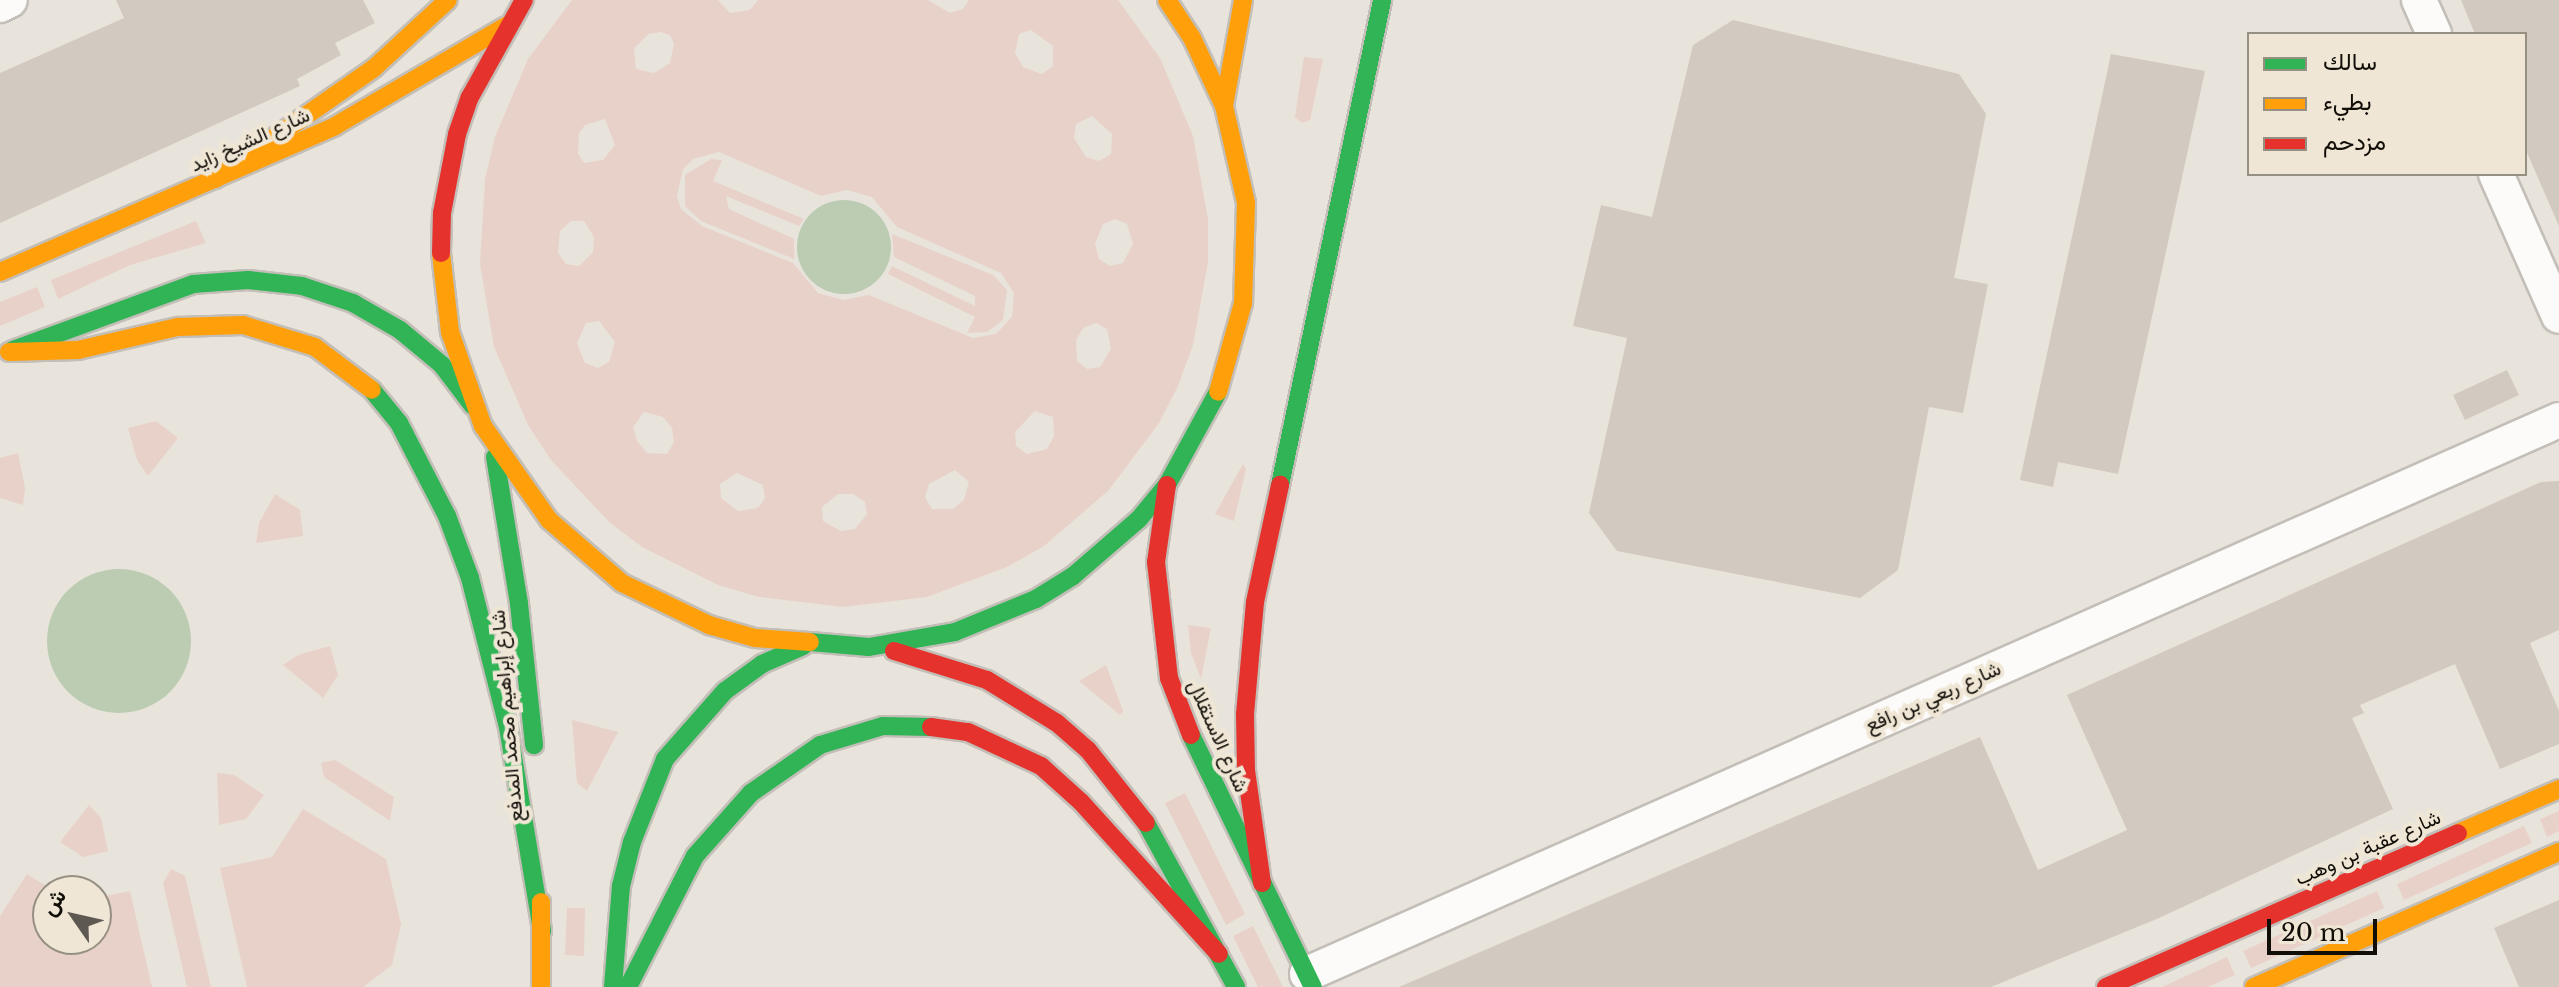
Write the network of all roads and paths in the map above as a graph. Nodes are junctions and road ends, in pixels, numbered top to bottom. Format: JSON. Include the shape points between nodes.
{"nodes":[{"id":1,"x":10,"y":0,"type":"edge"},
{"id":2,"x":448,"y":0,"type":"edge"},
{"id":3,"x":524,"y":0,"type":"edge"},
{"id":4,"x":1167,"y":0,"type":"edge"},
{"id":5,"x":1382,"y":0,"type":"edge"},
{"id":6,"x":2419,"y":0,"type":"edge"},
{"id":7,"x":1244,"y":2,"type":"edge"},
{"id":8,"x":0,"y":5,"type":"edge"},
{"id":9,"x":506,"y":26,"type":"junction"},
{"id":10,"x":2433,"y":32,"type":"edge"},
{"id":11,"x":1224,"y":106,"type":"junction"},
{"id":12,"x":2497,"y":176,"type":"edge"},
{"id":13,"x":215,"y":179,"type":"junction"},
{"id":14,"x":0,"y":272,"type":"edge"},
{"id":15,"x":2559,"y":316,"type":"edge"},
{"id":16,"x":4,"y":354,"type":"edge"},
{"id":17,"x":475,"y":408,"type":"junction"},
{"id":18,"x":2559,"y":420,"type":"edge"},
{"id":19,"x":492,"y":443,"type":"junction"},
{"id":20,"x":1167,"y":485,"type":"junction"},
{"id":21,"x":803,"y":646,"type":"junction"},
{"id":22,"x":869,"y":647,"type":"junction"},
{"id":23,"x":2559,"y":789,"type":"edge"},
{"id":24,"x":2559,"y":852,"type":"edge"},
{"id":25,"x":1262,"y":883,"type":"junction"},
{"id":26,"x":542,"y":931,"type":"junction"},
{"id":27,"x":1219,"y":954,"type":"junction"},
{"id":28,"x":1310,"y":981,"type":"edge"},
{"id":29,"x":541,"y":987,"type":"edge"},
{"id":30,"x":613,"y":987,"type":"edge"},
{"id":31,"x":628,"y":987,"type":"edge"},
{"id":32,"x":1236,"y":987,"type":"edge"},
{"id":33,"x":2106,"y":987,"type":"edge"},
{"id":34,"x":2254,"y":987,"type":"edge"}],
"edges":[{"from":1,"to":8,"type":"street"},
{"from":2,"to":13,"type":"main road","via":[[374,68]]},
{"from":3,"to":9,"type":"main road"},
{"from":4,"to":11,"type":"main road","via":[[1192,38]]},
{"from":5,"to":25,"type":"main road","via":[[1255,602],[1245,714],[1246,771]]},
{"from":6,"to":10,"type":"street"},
{"from":7,"to":11,"type":"main road"},
{"from":9,"to":13,"type":"main road","name":"شارع الشيخ زايد","via":[[335,126]]},
{"from":9,"to":17,"type":"main road","via":[[457,134],[442,213],[448,319]]},
{"from":11,"to":20,"type":"main road","via":[[1246,203],[1243,303],[1216,399]]},
{"from":12,"to":15,"type":"street"},
{"from":13,"to":14,"type":"main road","name":"شارع الشيخ زايد"},
{"from":16,"to":17,"type":"main road","via":[[193,284],[248,280],[302,286],[353,303],[400,330],[442,365]]},
{"from":16,"to":26,"type":"main road","via":[[78,350],[178,327],[243,325],[315,347],[376,393],[399,423],[441,504],[470,578],[508,727]]},
{"from":17,"to":19,"type":"main road"},
{"from":18,"to":28,"type":"street","name":"شارع ربعي بن رافع"},
{"from":19,"to":21,"type":"main road","via":[[549,520],[622,583],[709,625]]},
{"from":19,"to":26,"type":"main road","name":"شارع إبراهيم محمد المدفع","via":[[529,685]]},
{"from":20,"to":22,"type":"main road","via":[[1107,549],[1036,599],[955,632]]},
{"from":20,"to":25,"type":"main road","name":"شارع الاستقلال","via":[[1156,562],[1169,678],[1181,715]]},
{"from":21,"to":22,"type":"main road"},
{"from":21,"to":30,"type":"main road","via":[[762,664],[725,691],[665,759],[636,828],[621,886]]},
{"from":22,"to":27,"type":"main road","via":[[936,661],[987,680],[1057,723],[1088,750],[1149,826]]},
{"from":23,"to":33,"type":"main road","name":"شارع عقبة بن وهب"},
{"from":24,"to":34,"type":"main road"},
{"from":25,"to":28,"type":"main road","name":"شارع الاستقلال"},
{"from":26,"to":29,"type":"main road","name":"شارع إبراهيم محمد المدفع"},
{"from":27,"to":31,"type":"main road","via":[[1081,802],[1041,766],[968,732],[883,726],[820,745],[784,767],[721,823],[672,891]]},
{"from":27,"to":32,"type":"main road"}]}
